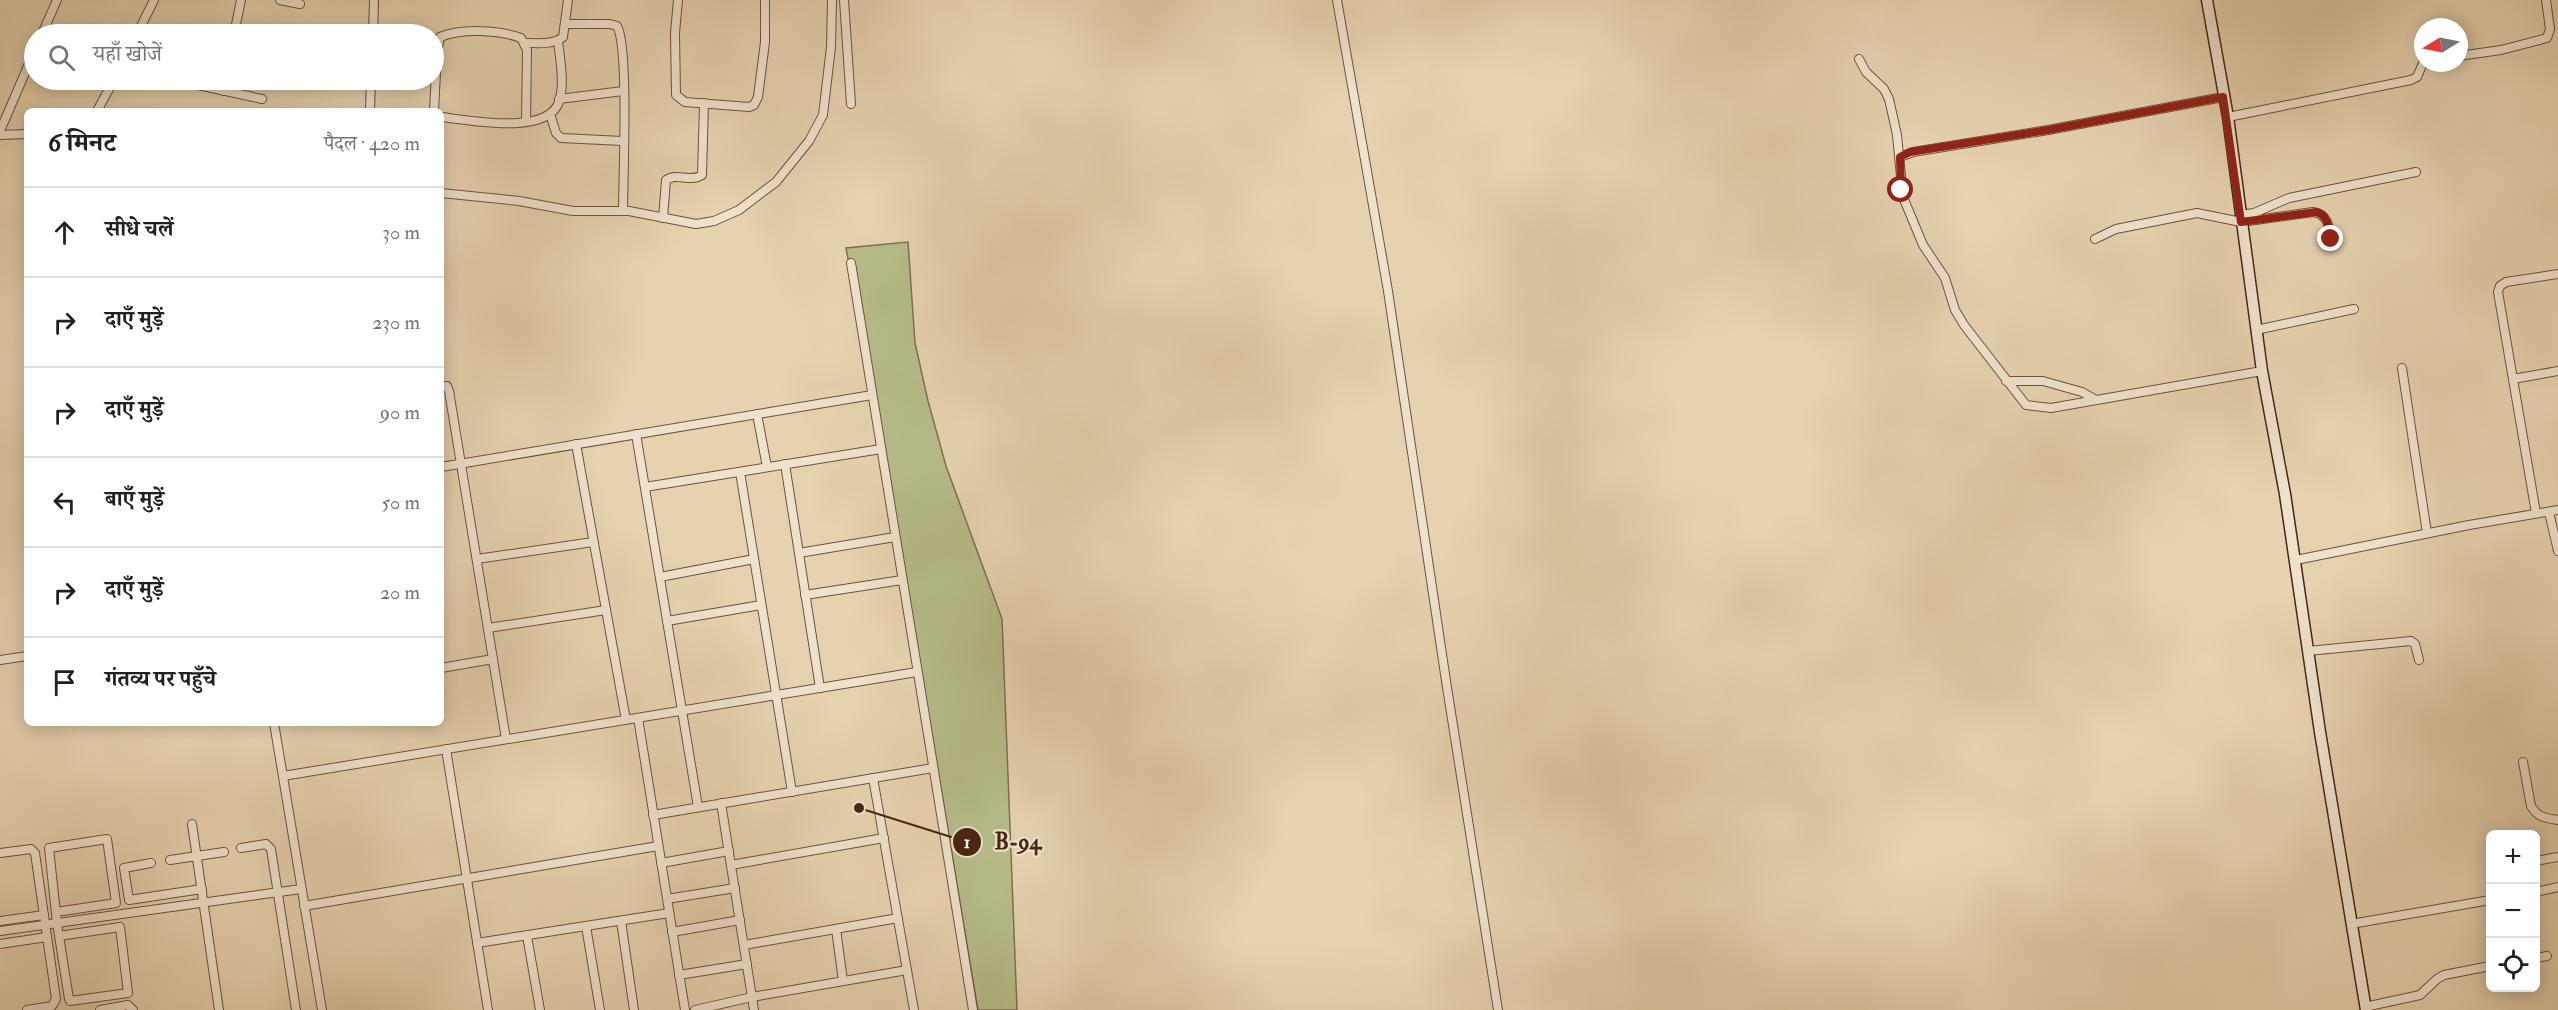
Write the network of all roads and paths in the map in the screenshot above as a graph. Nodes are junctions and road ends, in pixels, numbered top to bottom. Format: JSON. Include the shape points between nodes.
{"nodes":[{"id":1,"x":57,"y":0,"type":"edge"},
{"id":2,"x":154,"y":0,"type":"edge"},
{"id":3,"x":241,"y":0,"type":"edge"},
{"id":4,"x":280,"y":0,"type":"edge"},
{"id":5,"x":374,"y":0,"type":"edge"},
{"id":6,"x":568,"y":0,"type":"edge"},
{"id":7,"x":678,"y":0,"type":"edge"},
{"id":8,"x":765,"y":0,"type":"edge"},
{"id":9,"x":832,"y":0,"type":"edge"},
{"id":10,"x":844,"y":0,"type":"edge"},
{"id":11,"x":1337,"y":0,"type":"edge"},
{"id":12,"x":2207,"y":0,"type":"edge"},
{"id":13,"x":2546,"y":0,"type":"edge"},
{"id":14,"x":300,"y":4,"type":"dead end"},
{"id":15,"x":46,"y":24,"type":"edge"},
{"id":16,"x":142,"y":24,"type":"edge"},
{"id":17,"x":236,"y":24,"type":"edge"},
{"id":18,"x":373,"y":24,"type":"edge"},
{"id":19,"x":566,"y":24,"type":"junction"},
{"id":20,"x":444,"y":36,"type":"edge"},
{"id":21,"x":558,"y":41,"type":"junction"},
{"id":22,"x":525,"y":43,"type":"junction"},
{"id":23,"x":2468,"y":55,"type":"edge"},
{"id":24,"x":1859,"y":59,"type":"dead end"},
{"id":25,"x":2419,"y":72,"type":"edge"},
{"id":26,"x":24,"y":76,"type":"edge"},
{"id":27,"x":109,"y":90,"type":"edge"},
{"id":28,"x":220,"y":90,"type":"edge"},
{"id":29,"x":371,"y":90,"type":"edge"},
{"id":30,"x":435,"y":90,"type":"edge"},
{"id":31,"x":224,"y":91,"type":"joint"},
{"id":32,"x":623,"y":91,"type":"junction"},
{"id":33,"x":2223,"y":97,"type":"junction"},
{"id":34,"x":262,"y":99,"type":"dead end"},
{"id":35,"x":559,"y":99,"type":"junction"},
{"id":36,"x":704,"y":103,"type":"junction"},
{"id":37,"x":851,"y":104,"type":"dead end"},
{"id":38,"x":99,"y":108,"type":"edge"},
{"id":39,"x":370,"y":108,"type":"edge"},
{"id":40,"x":434,"y":108,"type":"edge"},
{"id":41,"x":550,"y":114,"type":"junction"},
{"id":42,"x":444,"y":117,"type":"edge"},
{"id":43,"x":2228,"y":117,"type":"junction"},
{"id":44,"x":526,"y":121,"type":"junction"},
{"id":45,"x":0,"y":133,"type":"edge"},
{"id":46,"x":24,"y":134,"type":"edge"},
{"id":47,"x":623,"y":141,"type":"junction"},
{"id":48,"x":1900,"y":157,"type":"junction"},
{"id":49,"x":2416,"y":172,"type":"dead end"},
{"id":50,"x":444,"y":193,"type":"edge"},
{"id":51,"x":623,"y":211,"type":"junction"},
{"id":52,"x":663,"y":218,"type":"junction"},
{"id":53,"x":2240,"y":218,"type":"junction"},
{"id":54,"x":2095,"y":239,"type":"dead end"},
{"id":55,"x":2331,"y":239,"type":"dead end"},
{"id":56,"x":851,"y":263,"type":"dead end"},
{"id":57,"x":2558,"y":274,"type":"edge"},
{"id":58,"x":2354,"y":309,"type":"dead end"},
{"id":59,"x":2256,"y":330,"type":"junction"},
{"id":60,"x":2402,"y":368,"type":"dead end"},
{"id":61,"x":2262,"y":371,"type":"junction"},
{"id":62,"x":2558,"y":371,"type":"edge"},
{"id":63,"x":2513,"y":380,"type":"junction"},
{"id":64,"x":2006,"y":381,"type":"junction"},
{"id":65,"x":444,"y":387,"type":"edge"},
{"id":66,"x":872,"y":394,"type":"junction"},
{"id":67,"x":2096,"y":400,"type":"junction"},
{"id":68,"x":757,"y":414,"type":"junction"},
{"id":69,"x":636,"y":434,"type":"junction"},
{"id":70,"x":576,"y":444,"type":"junction"},
{"id":71,"x":881,"y":448,"type":"junction"},
{"id":72,"x":461,"y":464,"type":"junction"},
{"id":73,"x":785,"y":464,"type":"junction"},
{"id":74,"x":444,"y":467,"type":"edge"},
{"id":75,"x":767,"y":467,"type":"junction"},
{"id":76,"x":740,"y":472,"type":"junction"},
{"id":77,"x":645,"y":487,"type":"junction"},
{"id":78,"x":2558,"y":510,"type":"edge"},
{"id":79,"x":2549,"y":512,"type":"junction"},
{"id":80,"x":2536,"y":513,"type":"junction"},
{"id":81,"x":2427,"y":533,"type":"junction"},
{"id":82,"x":895,"y":537,"type":"junction"},
{"id":83,"x":594,"y":542,"type":"junction"},
{"id":84,"x":2558,"y":551,"type":"edge"},
{"id":85,"x":799,"y":553,"type":"junction"},
{"id":86,"x":477,"y":559,"type":"junction"},
{"id":87,"x":754,"y":559,"type":"junction"},
{"id":88,"x":2296,"y":560,"type":"junction"},
{"id":89,"x":660,"y":577,"type":"junction"},
{"id":90,"x":902,"y":580,"type":"junction"},
{"id":91,"x":805,"y":595,"type":"junction"},
{"id":92,"x":761,"y":605,"type":"junction"},
{"id":93,"x":606,"y":610,"type":"junction"},
{"id":94,"x":667,"y":621,"type":"junction"},
{"id":95,"x":488,"y":628,"type":"junction"},
{"id":96,"x":2308,"y":651,"type":"junction"},
{"id":97,"x":24,"y":656,"type":"edge"},
{"id":98,"x":493,"y":659,"type":"junction"},
{"id":99,"x":0,"y":660,"type":"edge"},
{"id":100,"x":2419,"y":660,"type":"dead end"},
{"id":101,"x":444,"y":667,"type":"edge"},
{"id":102,"x":917,"y":672,"type":"junction"},
{"id":103,"x":820,"y":688,"type":"junction"},
{"id":104,"x":776,"y":695,"type":"junction"},
{"id":105,"x":682,"y":711,"type":"junction"},
{"id":106,"x":638,"y":718,"type":"junction"},
{"id":107,"x":626,"y":720,"type":"junction"},
{"id":108,"x":275,"y":726,"type":"edge"},
{"id":109,"x":506,"y":740,"type":"junction"},
{"id":110,"x":446,"y":749,"type":"junction"},
{"id":111,"x":2523,"y":762,"type":"dead end"},
{"id":112,"x":933,"y":768,"type":"junction"},
{"id":113,"x":283,"y":776,"type":"junction"},
{"id":114,"x":873,"y":778,"type":"junction"},
{"id":115,"x":792,"y":792,"type":"junction"},
{"id":116,"x":721,"y":803,"type":"junction"},
{"id":117,"x":698,"y":807,"type":"junction"},
{"id":118,"x":653,"y":815,"type":"junction"},
{"id":119,"x":2558,"y":820,"type":"edge"},
{"id":120,"x":192,"y":824,"type":"dead end"},
{"id":121,"x":884,"y":838,"type":"junction"},
{"id":122,"x":658,"y":846,"type":"junction"},
{"id":123,"x":241,"y":849,"type":"dead end"},
{"id":124,"x":729,"y":851,"type":"junction"},
{"id":125,"x":224,"y":852,"type":"dead end"},
{"id":126,"x":0,"y":853,"type":"edge"},
{"id":127,"x":197,"y":856,"type":"junction"},
{"id":128,"x":2558,"y":857,"type":"edge"},
{"id":129,"x":170,"y":860,"type":"dead end"},
{"id":130,"x":2540,"y":860,"type":"edge"},
{"id":131,"x":151,"y":863,"type":"dead end"},
{"id":132,"x":661,"y":863,"type":"junction"},
{"id":133,"x":731,"y":865,"type":"junction"},
{"id":134,"x":467,"y":878,"type":"junction"},
{"id":135,"x":2558,"y":887,"type":"edge"},
{"id":136,"x":735,"y":888,"type":"junction"},
{"id":137,"x":302,"y":889,"type":"junction"},
{"id":138,"x":202,"y":890,"type":"junction"},
{"id":139,"x":2540,"y":891,"type":"edge"},
{"id":140,"x":278,"y":892,"type":"junction"},
{"id":141,"x":667,"y":899,"type":"junction"},
{"id":142,"x":2486,"y":901,"type":"edge"},
{"id":143,"x":203,"y":903,"type":"junction"},
{"id":144,"x":304,"y":906,"type":"junction"},
{"id":145,"x":87,"y":907,"type":"junction"},
{"id":146,"x":56,"y":912,"type":"junction"},
{"id":147,"x":669,"y":913,"type":"junction"},
{"id":148,"x":44,"y":915,"type":"junction"},
{"id":149,"x":898,"y":918,"type":"junction"},
{"id":150,"x":89,"y":919,"type":"junction"},
{"id":151,"x":740,"y":920,"type":"junction"},
{"id":152,"x":0,"y":921,"type":"edge"},
{"id":153,"x":621,"y":921,"type":"junction"},
{"id":154,"x":57,"y":923,"type":"junction"},
{"id":155,"x":2351,"y":924,"type":"junction"},
{"id":156,"x":46,"y":925,"type":"junction"},
{"id":157,"x":586,"y":926,"type":"junction"},
{"id":158,"x":836,"y":929,"type":"junction"},
{"id":159,"x":0,"y":931,"type":"edge"},
{"id":160,"x":90,"y":931,"type":"junction"},
{"id":161,"x":672,"y":932,"type":"junction"},
{"id":162,"x":59,"y":936,"type":"junction"},
{"id":163,"x":526,"y":936,"type":"junction"},
{"id":164,"x":47,"y":937,"type":"junction"},
{"id":165,"x":477,"y":943,"type":"junction"},
{"id":166,"x":0,"y":944,"type":"edge"},
{"id":167,"x":744,"y":945,"type":"junction"},
{"id":168,"x":2547,"y":956,"type":"dead end"},
{"id":169,"x":2540,"y":957,"type":"edge"},
{"id":170,"x":747,"y":964,"type":"junction"},
{"id":171,"x":2486,"y":967,"type":"edge"},
{"id":172,"x":907,"y":970,"type":"junction"},
{"id":173,"x":680,"y":975,"type":"junction"},
{"id":174,"x":843,"y":981,"type":"junction"},
{"id":175,"x":752,"y":997,"type":"junction"},
{"id":176,"x":2365,"y":1008,"type":"edge"},
{"id":177,"x":27,"y":1010,"type":"edge"},
{"id":178,"x":100,"y":1010,"type":"edge"},
{"id":179,"x":133,"y":1010,"type":"edge"},
{"id":180,"x":219,"y":1010,"type":"edge"},
{"id":181,"x":296,"y":1010,"type":"edge"},
{"id":182,"x":322,"y":1010,"type":"edge"},
{"id":183,"x":488,"y":1010,"type":"edge"},
{"id":184,"x":540,"y":1010,"type":"edge"},
{"id":185,"x":600,"y":1010,"type":"edge"},
{"id":186,"x":634,"y":1010,"type":"edge"},
{"id":187,"x":685,"y":1010,"type":"edge"},
{"id":188,"x":695,"y":1010,"type":"edge"},
{"id":189,"x":754,"y":1010,"type":"edge"},
{"id":190,"x":914,"y":1010,"type":"edge"},
{"id":191,"x":973,"y":1010,"type":"edge"},
{"id":192,"x":1498,"y":1010,"type":"edge"}],
"edges":[{"from":1,"to":15,"type":"street"},
{"from":2,"to":16,"type":"street"},
{"from":3,"to":17,"type":"street"},
{"from":4,"to":14,"type":"street"},
{"from":5,"to":18,"type":"street"},
{"from":6,"to":19,"type":"street"},
{"from":7,"to":36,"type":"street","via":[[676,95],[685,102]]},
{"from":8,"to":36,"type":"street","via":[[765,42],[757,102],[749,106]]},
{"from":9,"to":52,"type":"street","via":[[823,115],[798,156],[755,200],[727,216],[696,224]]},
{"from":10,"to":37,"type":"street"},
{"from":11,"to":192,"type":"street","via":[[1388,291]]},
{"from":12,"to":33,"type":"street"},
{"from":13,"to":23,"type":"street","via":[[2550,29],[2547,38]]},
{"from":19,"to":21,"type":"street","via":[[564,37]]},
{"from":19,"to":32,"type":"street","via":[[617,26],[623,56]]},
{"from":20,"to":22,"type":"street","via":[[455,32],[493,33],[515,36]]},
{"from":21,"to":22,"type":"street"},
{"from":21,"to":35,"type":"street"},
{"from":22,"to":44,"type":"street"},
{"from":24,"to":48,"type":"street","via":[[1887,94]]},
{"from":25,"to":43,"type":"street","via":[[2411,80]]},
{"from":26,"to":45,"type":"street"},
{"from":27,"to":38,"type":"street"},
{"from":28,"to":31,"type":"street"},
{"from":29,"to":39,"type":"street"},
{"from":30,"to":40,"type":"street"},
{"from":31,"to":34,"type":"street"},
{"from":32,"to":35,"type":"street"},
{"from":32,"to":47,"type":"street"},
{"from":33,"to":43,"type":"street"},
{"from":33,"to":48,"type":"street"},
{"from":35,"to":41,"type":"street"},
{"from":36,"to":52,"type":"street","via":[[702,175],[666,180]]},
{"from":41,"to":44,"type":"street"},
{"from":41,"to":47,"type":"street","via":[[561,138]]},
{"from":42,"to":44,"type":"street","via":[[495,123]]},
{"from":43,"to":53,"type":"street"},
{"from":45,"to":46,"type":"street"},
{"from":47,"to":51,"type":"street"},
{"from":48,"to":64,"type":"street","via":[[1903,197],[1923,245],[1945,278],[1959,318]]},
{"from":49,"to":53,"type":"street","via":[[2289,198]]},
{"from":50,"to":51,"type":"street","via":[[573,211]]},
{"from":51,"to":52,"type":"street"},
{"from":53,"to":54,"type":"street","via":[[2198,213],[2116,229]]},
{"from":53,"to":55,"type":"street","via":[[2316,212],[2325,218]]},
{"from":53,"to":59,"type":"street"},
{"from":56,"to":66,"type":"street"},
{"from":57,"to":63,"type":"street","via":[[2506,282],[2499,289]]},
{"from":58,"to":59,"type":"street"},
{"from":59,"to":61,"type":"street"},
{"from":60,"to":81,"type":"street"},
{"from":61,"to":67,"type":"street"},
{"from":61,"to":88,"type":"street"},
{"from":62,"to":63,"type":"street"},
{"from":63,"to":80,"type":"street"},
{"from":64,"to":67,"type":"street","via":[[2043,381]]},
{"from":64,"to":67,"type":"street","via":[[2019,399],[2035,408]]},
{"from":65,"to":72,"type":"street","via":[[449,388]]},
{"from":66,"to":68,"type":"street"},
{"from":66,"to":71,"type":"street"},
{"from":68,"to":69,"type":"street"},
{"from":68,"to":75,"type":"street"},
{"from":69,"to":70,"type":"street"},
{"from":69,"to":77,"type":"street"},
{"from":70,"to":72,"type":"street"},
{"from":70,"to":83,"type":"street"},
{"from":71,"to":73,"type":"street"},
{"from":71,"to":82,"type":"street"},
{"from":72,"to":74,"type":"street"},
{"from":72,"to":86,"type":"street"},
{"from":73,"to":75,"type":"street"},
{"from":73,"to":85,"type":"street"},
{"from":75,"to":76,"type":"street"},
{"from":76,"to":77,"type":"street"},
{"from":76,"to":87,"type":"street"},
{"from":77,"to":89,"type":"street"},
{"from":78,"to":79,"type":"street"},
{"from":79,"to":80,"type":"street"},
{"from":79,"to":84,"type":"street"},
{"from":80,"to":81,"type":"street"},
{"from":81,"to":88,"type":"street"},
{"from":82,"to":85,"type":"street"},
{"from":82,"to":90,"type":"street"},
{"from":83,"to":86,"type":"street"},
{"from":83,"to":93,"type":"street"},
{"from":85,"to":91,"type":"street"},
{"from":86,"to":95,"type":"street"},
{"from":87,"to":89,"type":"street"},
{"from":87,"to":92,"type":"street"},
{"from":88,"to":96,"type":"street"},
{"from":89,"to":94,"type":"street"},
{"from":90,"to":91,"type":"street"},
{"from":90,"to":102,"type":"street"},
{"from":91,"to":103,"type":"street"},
{"from":92,"to":94,"type":"street"},
{"from":92,"to":104,"type":"street"},
{"from":93,"to":95,"type":"street"},
{"from":93,"to":107,"type":"street"},
{"from":94,"to":105,"type":"street"},
{"from":95,"to":98,"type":"street"},
{"from":96,"to":100,"type":"street","via":[[2411,641]]},
{"from":96,"to":155,"type":"street"},
{"from":97,"to":99,"type":"street"},
{"from":98,"to":101,"type":"street"},
{"from":98,"to":109,"type":"street"},
{"from":102,"to":103,"type":"street"},
{"from":102,"to":112,"type":"street"},
{"from":103,"to":104,"type":"street"},
{"from":104,"to":105,"type":"street"},
{"from":104,"to":115,"type":"street"},
{"from":105,"to":106,"type":"street"},
{"from":105,"to":117,"type":"street"},
{"from":106,"to":107,"type":"street"},
{"from":106,"to":118,"type":"street"},
{"from":107,"to":109,"type":"street"},
{"from":108,"to":113,"type":"street"},
{"from":109,"to":110,"type":"street"},
{"from":110,"to":113,"type":"street"},
{"from":110,"to":134,"type":"street"},
{"from":111,"to":119,"type":"street","via":[[2535,812]]},
{"from":112,"to":114,"type":"street"},
{"from":112,"to":191,"type":"street"},
{"from":113,"to":137,"type":"street"},
{"from":114,"to":115,"type":"street"},
{"from":114,"to":121,"type":"street"},
{"from":115,"to":116,"type":"street"},
{"from":116,"to":117,"type":"street"},
{"from":116,"to":124,"type":"street"},
{"from":117,"to":118,"type":"street"},
{"from":118,"to":122,"type":"street"},
{"from":120,"to":127,"type":"street"},
{"from":121,"to":133,"type":"street"},
{"from":121,"to":149,"type":"street"},
{"from":122,"to":132,"type":"street"},
{"from":122,"to":134,"type":"street"},
{"from":123,"to":140,"type":"street","via":[[270,845]]},
{"from":124,"to":132,"type":"street"},
{"from":124,"to":133,"type":"street"},
{"from":125,"to":127,"type":"street"},
{"from":126,"to":148,"type":"street","via":[[35,851]]},
{"from":127,"to":129,"type":"street"},
{"from":127,"to":138,"type":"street"},
{"from":128,"to":130,"type":"street"},
{"from":131,"to":138,"type":"street","via":[[124,868],[129,900]]},
{"from":132,"to":141,"type":"street"},
{"from":133,"to":136,"type":"street"},
{"from":134,"to":144,"type":"street"},
{"from":134,"to":165,"type":"street"},
{"from":135,"to":139,"type":"street"},
{"from":136,"to":141,"type":"street"},
{"from":136,"to":151,"type":"street"},
{"from":137,"to":140,"type":"street"},
{"from":137,"to":144,"type":"street"},
{"from":138,"to":143,"type":"street"},
{"from":140,"to":143,"type":"street"},
{"from":140,"to":181,"type":"street"},
{"from":141,"to":147,"type":"street"},
{"from":142,"to":155,"type":"street"},
{"from":143,"to":150,"type":"street"},
{"from":143,"to":180,"type":"street"},
{"from":144,"to":182,"type":"street"},
{"from":145,"to":146,"type":"street"},
{"from":145,"to":146,"type":"street","via":[[116,903],[105,838],[49,848]]},
{"from":145,"to":150,"type":"street"},
{"from":146,"to":154,"type":"street"},
{"from":147,"to":153,"type":"street"},
{"from":147,"to":161,"type":"street"},
{"from":148,"to":152,"type":"street"},
{"from":148,"to":156,"type":"street"},
{"from":149,"to":158,"type":"street"},
{"from":149,"to":172,"type":"street"},
{"from":150,"to":154,"type":"street"},
{"from":150,"to":160,"type":"street"},
{"from":151,"to":161,"type":"street"},
{"from":151,"to":167,"type":"street"},
{"from":153,"to":157,"type":"street"},
{"from":153,"to":186,"type":"street"},
{"from":154,"to":156,"type":"street"},
{"from":154,"to":162,"type":"street"},
{"from":155,"to":176,"type":"street"},
{"from":156,"to":159,"type":"street"},
{"from":156,"to":164,"type":"street"},
{"from":157,"to":163,"type":"street"},
{"from":157,"to":185,"type":"street"},
{"from":158,"to":167,"type":"street"},
{"from":158,"to":174,"type":"street"},
{"from":160,"to":162,"type":"street"},
{"from":160,"to":162,"type":"street","via":[[120,927],[129,990],[125,995],[70,1001]]},
{"from":161,"to":173,"type":"street"},
{"from":163,"to":165,"type":"street"},
{"from":163,"to":184,"type":"street"},
{"from":164,"to":166,"type":"street"},
{"from":164,"to":177,"type":"street","via":[[56,1002]]},
{"from":165,"to":183,"type":"street"},
{"from":167,"to":170,"type":"street"},
{"from":168,"to":169,"type":"street"},
{"from":170,"to":173,"type":"street"},
{"from":170,"to":175,"type":"street"},
{"from":171,"to":176,"type":"street","via":[[2444,975],[2421,995]]},
{"from":172,"to":174,"type":"street"},
{"from":172,"to":190,"type":"street"},
{"from":173,"to":187,"type":"street"},
{"from":174,"to":175,"type":"street"},
{"from":175,"to":188,"type":"street"},
{"from":175,"to":189,"type":"street"},
{"from":178,"to":179,"type":"street","via":[[128,1005]]}]}
